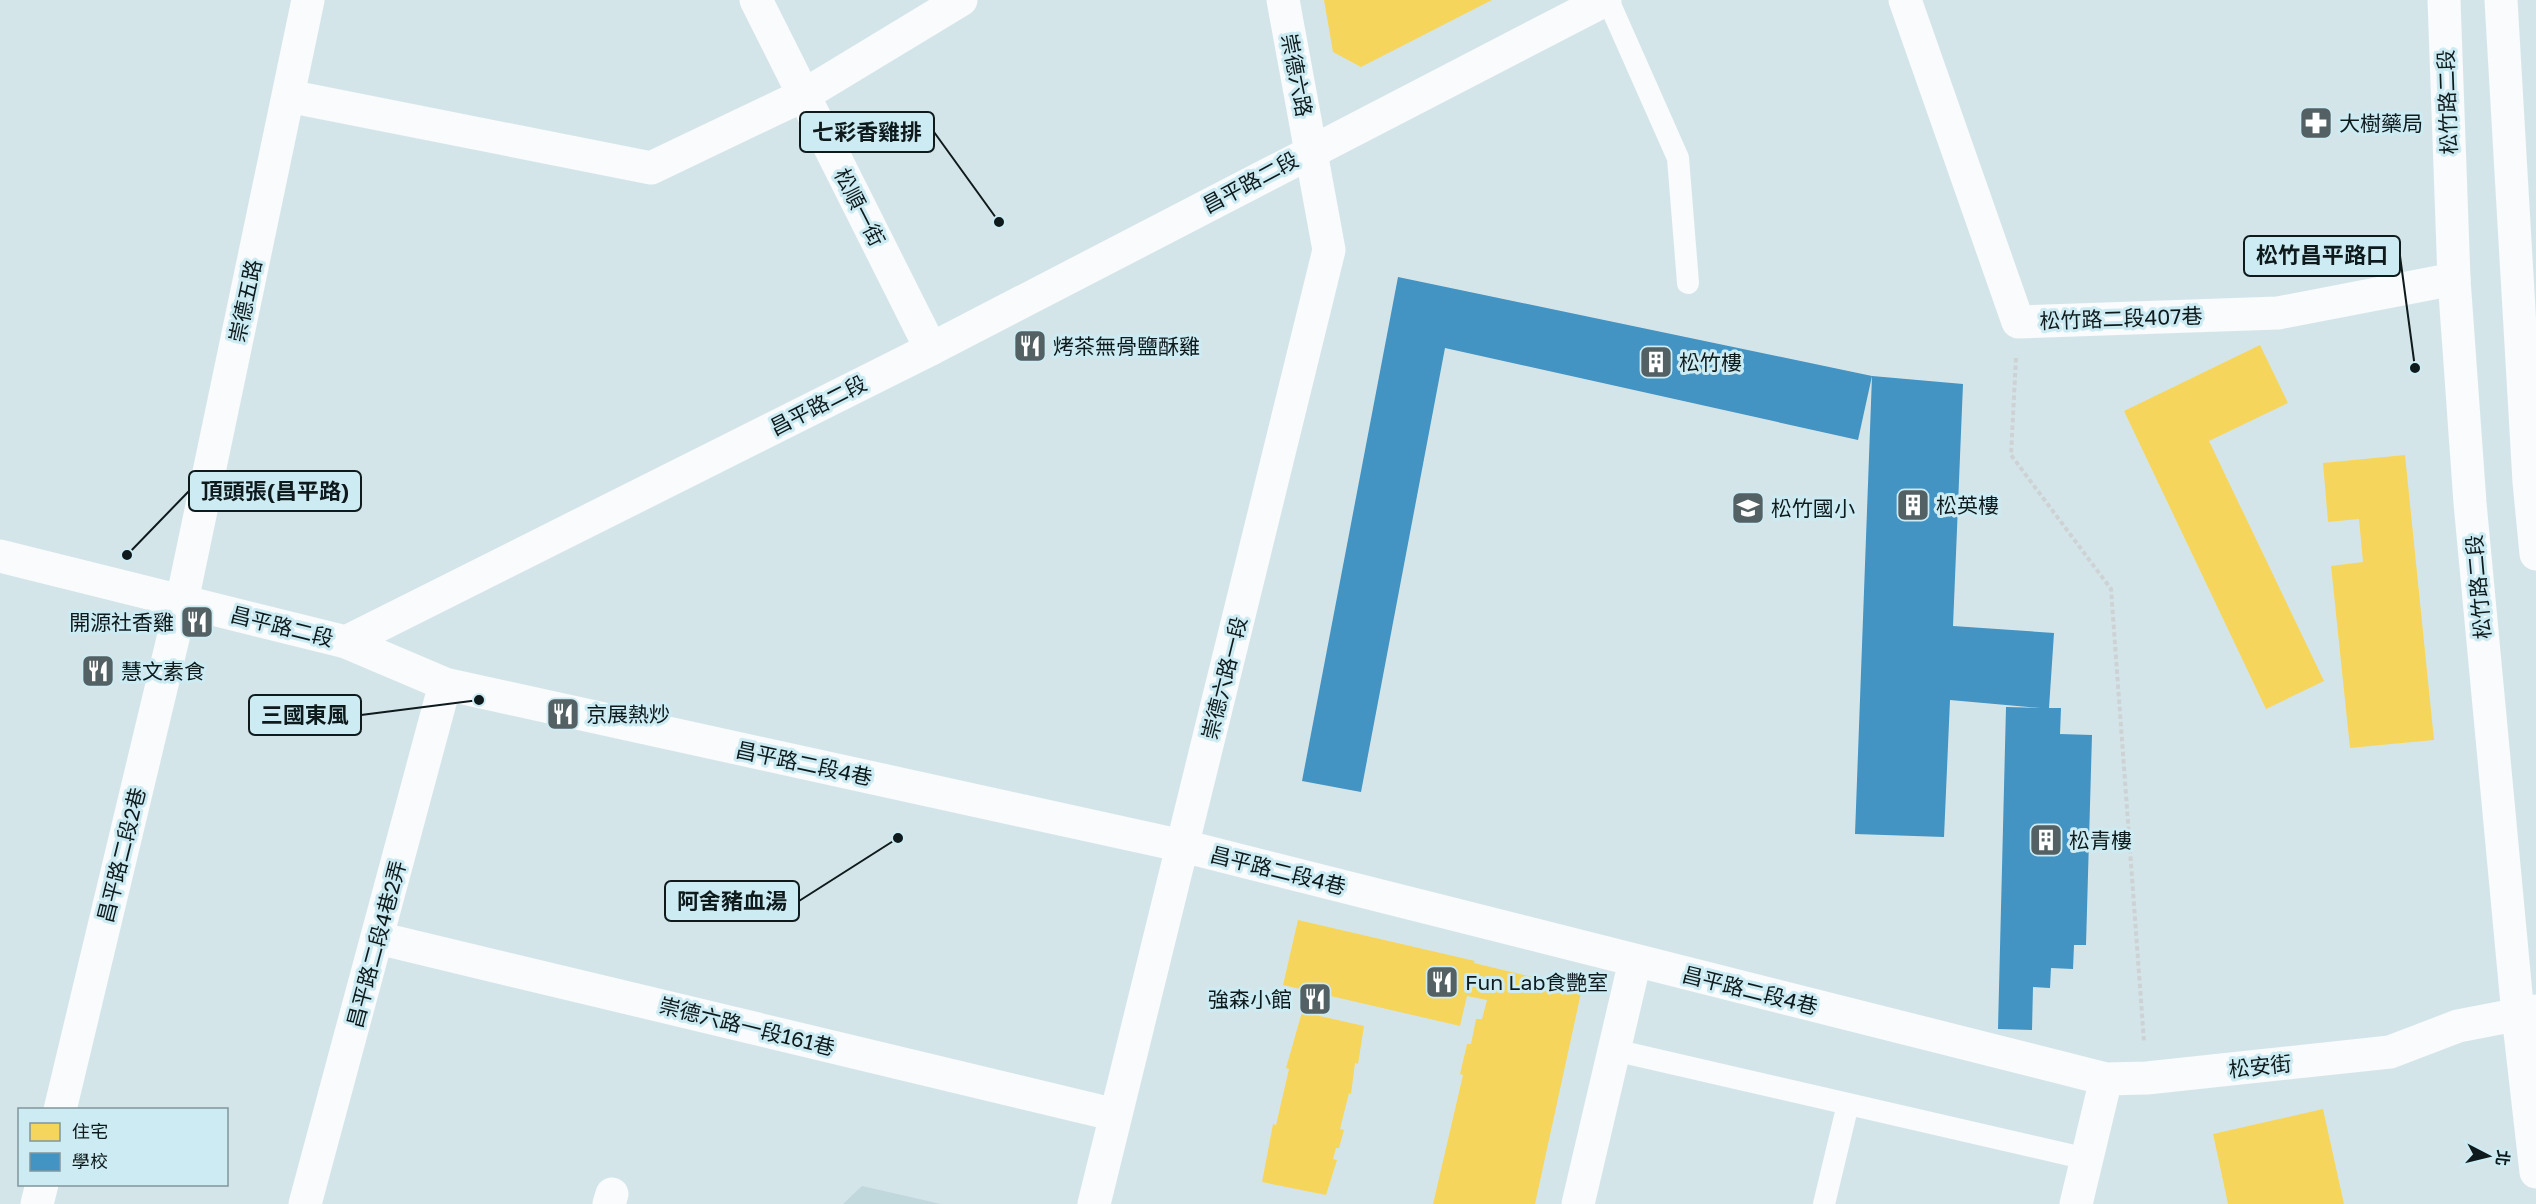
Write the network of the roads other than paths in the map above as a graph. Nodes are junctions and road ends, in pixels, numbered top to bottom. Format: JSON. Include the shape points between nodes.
{"nodes":[{"id":1,"x":308,"y":0,"type":"edge"},
{"id":2,"x":756,"y":0,"type":"edge"},
{"id":3,"x":961,"y":0,"type":"edge"},
{"id":4,"x":1283,"y":0,"type":"edge"},
{"id":5,"x":1607,"y":0,"type":"edge"},
{"id":6,"x":1905,"y":0,"type":"edge"},
{"id":7,"x":2444,"y":0,"type":"edge"},
{"id":8,"x":2501,"y":0,"type":"edge"},
{"id":9,"x":804,"y":94,"type":"junction"},
{"id":10,"x":288,"y":96,"type":"junction"},
{"id":11,"x":1312,"y":150,"type":"junction"},
{"id":12,"x":2454,"y":279,"type":"junction"},
{"id":13,"x":1688,"y":283,"type":"dead end"},
{"id":14,"x":931,"y":349,"type":"junction"},
{"id":15,"x":2536,"y":554,"type":"edge"},
{"id":16,"x":0,"y":556,"type":"edge"},
{"id":17,"x":182,"y":601,"type":"junction"},
{"id":18,"x":346,"y":642,"type":"junction"},
{"id":19,"x":445,"y":684,"type":"junction"},
{"id":20,"x":1183,"y":846,"type":"junction"},
{"id":21,"x":378,"y":938,"type":"junction"},
{"id":22,"x":1635,"y":961,"type":"junction"},
{"id":23,"x":2527,"y":1013,"type":"edge"},
{"id":24,"x":1614,"y":1050,"type":"junction"},
{"id":25,"x":2106,"y":1079,"type":"junction"},
{"id":26,"x":1848,"y":1104,"type":"junction"},
{"id":27,"x":60,"y":1108,"type":"edge"},
{"id":28,"x":1116,"y":1115,"type":"junction"},
{"id":29,"x":2087,"y":1159,"type":"junction"},
{"id":30,"x":2536,"y":1172,"type":"edge"},
{"id":31,"x":42,"y":1186,"type":"edge"},
{"id":32,"x":37,"y":1204,"type":"edge"},
{"id":33,"x":304,"y":1204,"type":"edge"},
{"id":34,"x":1094,"y":1204,"type":"edge"},
{"id":35,"x":1578,"y":1204,"type":"edge"},
{"id":36,"x":1824,"y":1204,"type":"edge"},
{"id":37,"x":2076,"y":1204,"type":"edge"}],
"edges":[{"from":1,"to":10,"type":"street","name":"崇德五路"},
{"from":2,"to":9,"type":"street","name":"松順一街"},
{"from":3,"to":9,"type":"street"},
{"from":4,"to":11,"type":"street","name":"崇德六路"},
{"from":5,"to":11,"type":"street","name":"昌平路二段"},
{"from":5,"to":13,"type":"lane","via":[[1678,158]]},
{"from":6,"to":12,"type":"street","name":"松竹路二段407巷","via":[[2018,322],[2277,313]]},
{"from":7,"to":12,"type":"street","name":"松竹路二段"},
{"from":8,"to":15,"type":"street"},
{"from":9,"to":10,"type":"street","via":[[651,168]]},
{"from":9,"to":14,"type":"street","name":"松順一街"},
{"from":10,"to":17,"type":"street","name":"崇德五路"},
{"from":11,"to":14,"type":"street","name":"昌平路二段"},
{"from":11,"to":20,"type":"street","name":"崇德六路一段","via":[[1329,250]]},
{"from":12,"to":23,"type":"street","name":"松竹路二段","via":[[2470,502]]},
{"from":14,"to":18,"type":"street","name":"昌平路二段"},
{"from":16,"to":17,"type":"street","name":"昌平路二段"},
{"from":17,"to":18,"type":"street","name":"昌平路二段"},
{"from":17,"to":27,"type":"street","name":"昌平路二段2巷"},
{"from":18,"to":19,"type":"street","name":"昌平路二段4巷"},
{"from":19,"to":20,"type":"street","name":"昌平路二段4巷"},
{"from":19,"to":21,"type":"street","name":"昌平路二段4巷2弄"},
{"from":20,"to":22,"type":"street","name":"昌平路二段4巷"},
{"from":20,"to":28,"type":"street","name":"崇德六路一段"},
{"from":21,"to":28,"type":"street","name":"崇德六路一段161巷"},
{"from":21,"to":33,"type":"street","name":"昌平路二段4巷2弄"},
{"from":22,"to":24,"type":"street"},
{"from":22,"to":25,"type":"street","name":"昌平路二段4巷"},
{"from":23,"to":25,"type":"street","name":"松安街","via":[[2458,1026],[2390,1052]]},
{"from":23,"to":30,"type":"street","name":"松竹路二段"},
{"from":24,"to":26,"type":"lane"},
{"from":24,"to":35,"type":"street"},
{"from":25,"to":29,"type":"street"},
{"from":26,"to":29,"type":"lane"},
{"from":26,"to":36,"type":"lane"},
{"from":28,"to":34,"type":"street","name":"崇德六路一段"},
{"from":29,"to":37,"type":"street"},
{"from":31,"to":32,"type":"street"}]}
